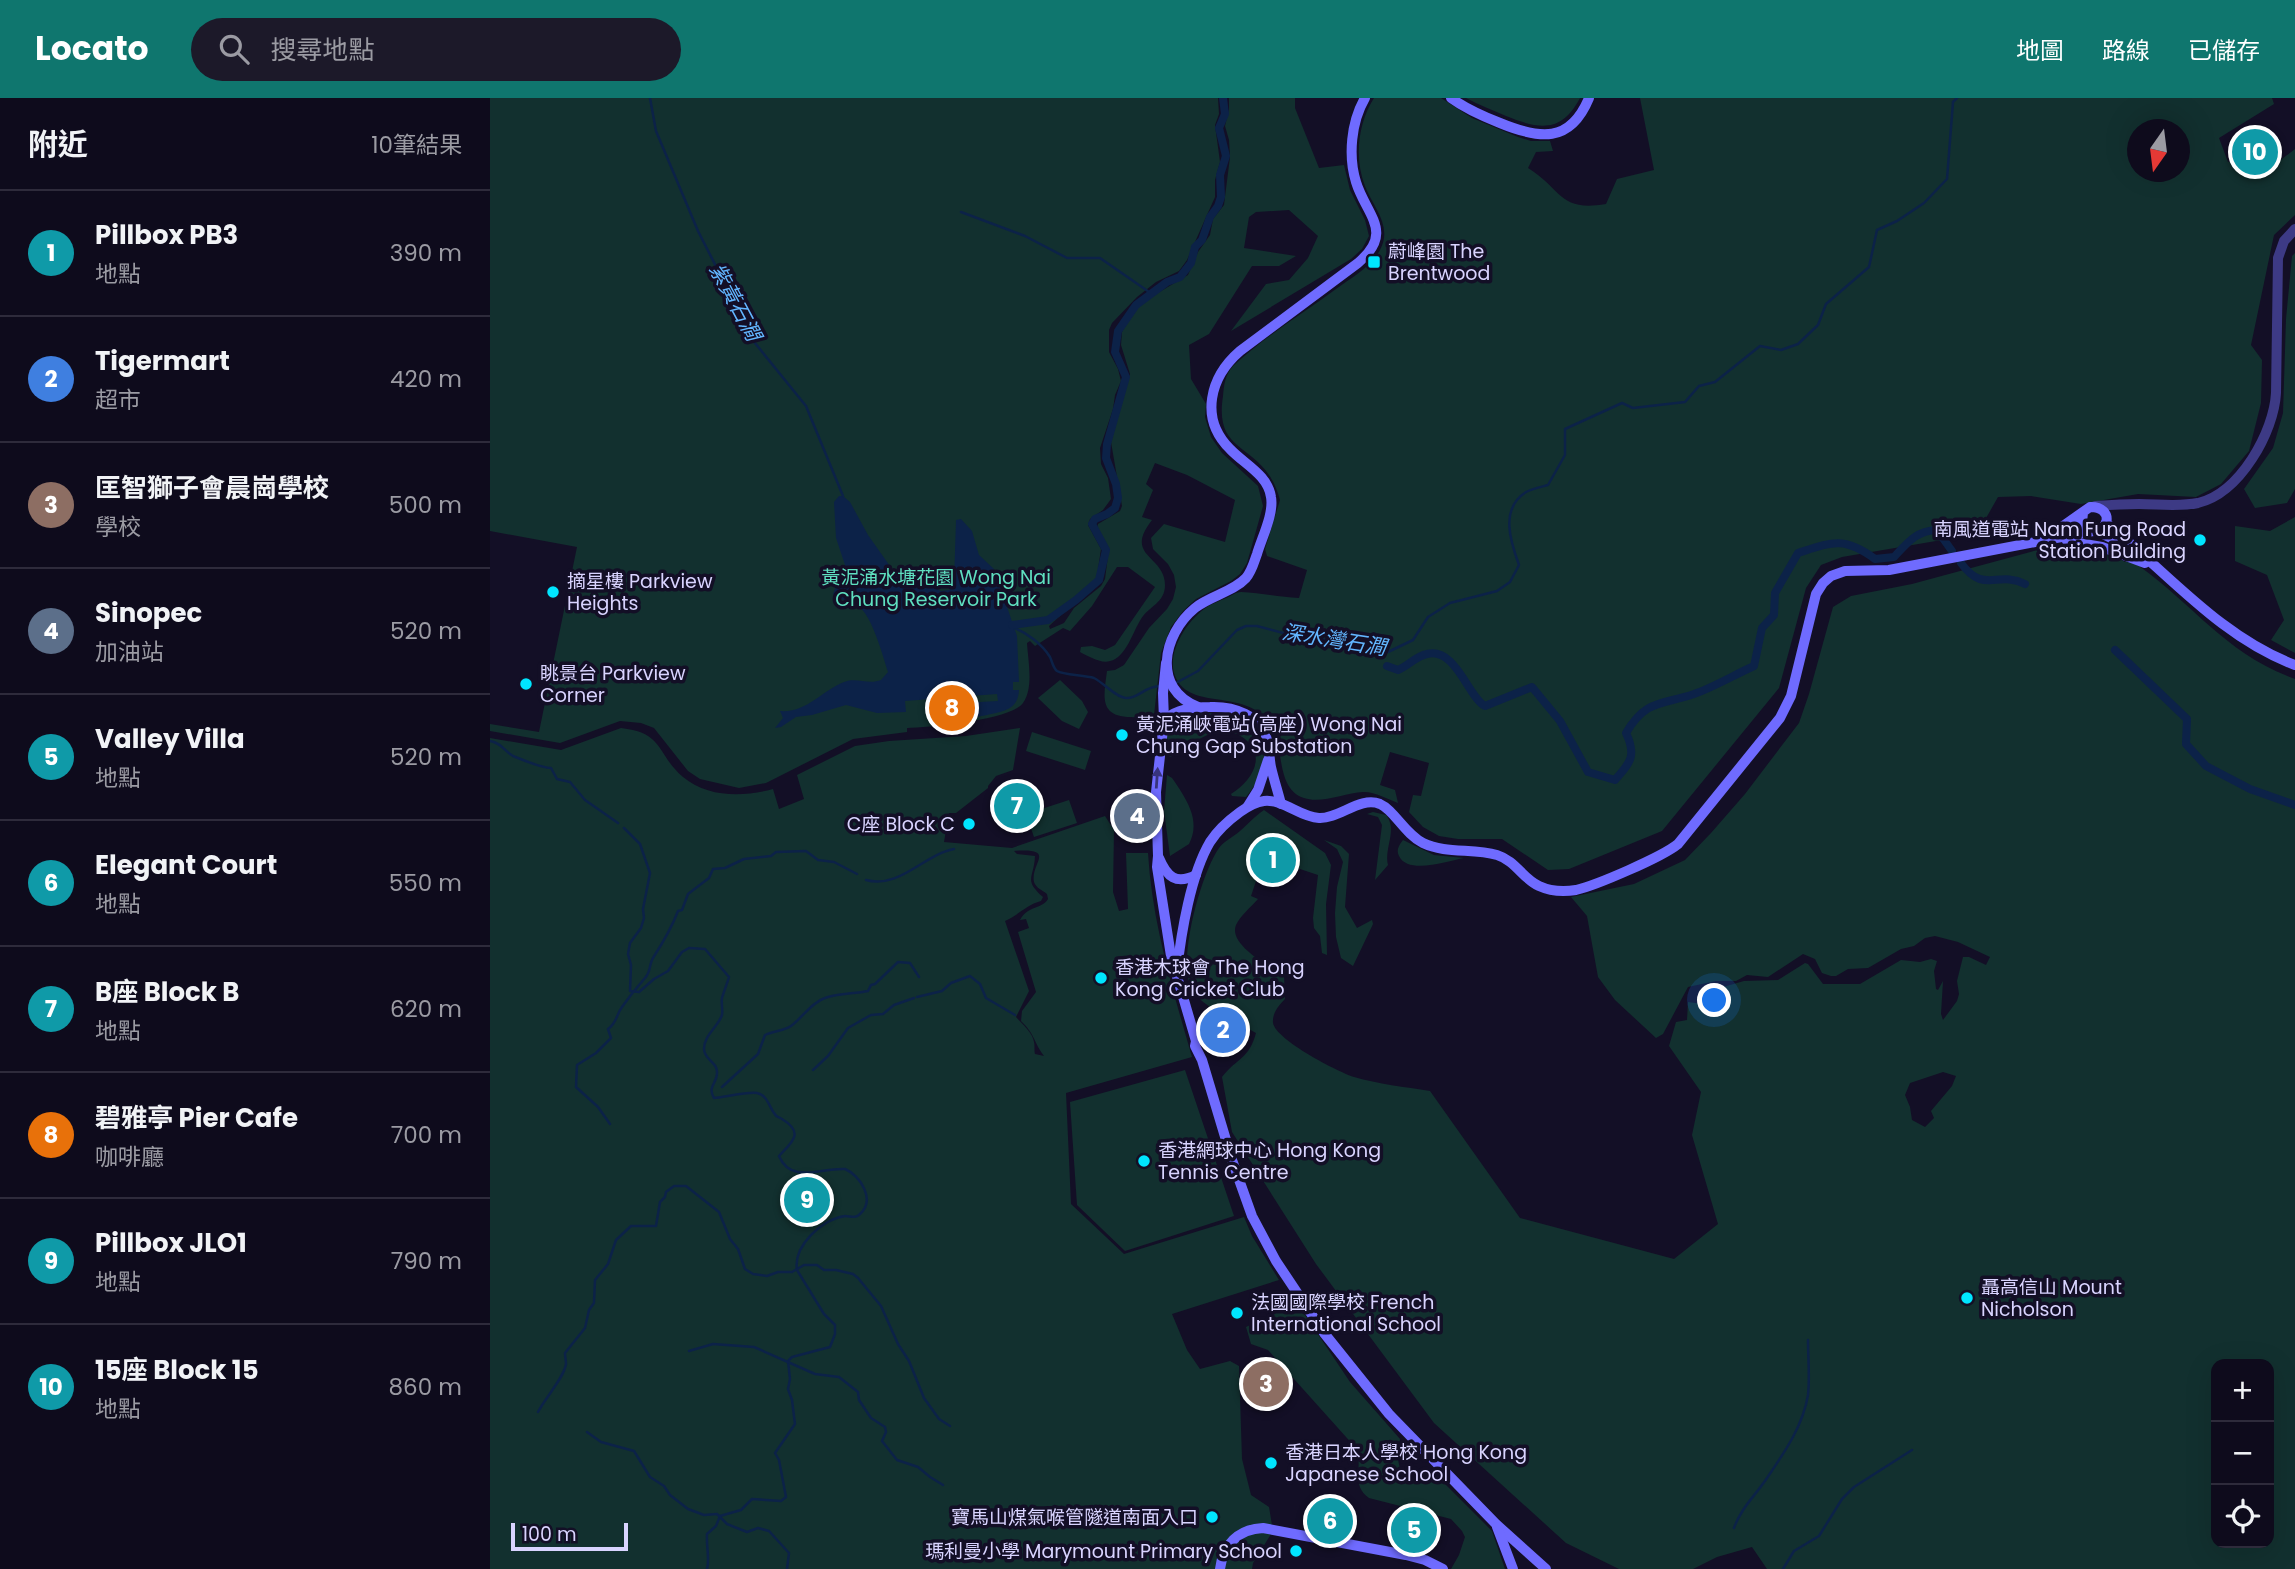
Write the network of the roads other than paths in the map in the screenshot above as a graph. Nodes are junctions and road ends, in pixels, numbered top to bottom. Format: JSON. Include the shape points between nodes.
{"nodes":[{"id":1,"x":1365,"y":98,"type":"edge"},
{"id":2,"x":1451,"y":98,"type":"edge"},
{"id":3,"x":1589,"y":98,"type":"edge"},
{"id":4,"x":2295,"y":229,"type":"edge"},
{"id":5,"x":2138,"y":504,"type":"junction"},
{"id":6,"x":2095,"y":506,"type":"junction"},
{"id":7,"x":2083,"y":513,"type":"junction"},
{"id":8,"x":2106,"y":521,"type":"junction"},
{"id":9,"x":2095,"y":531,"type":"junction"},
{"id":10,"x":2040,"y":542,"type":"junction"},
{"id":11,"x":2138,"y":551,"type":"junction"},
{"id":12,"x":2166,"y":575,"type":"junction"},
{"id":13,"x":2295,"y":665,"type":"edge"},
{"id":14,"x":1167,"y":686,"type":"junction"},
{"id":15,"x":1198,"y":707,"type":"junction"},
{"id":16,"x":1164,"y":720,"type":"junction"},
{"id":17,"x":1269,"y":757,"type":"junction"},
{"id":18,"x":1260,"y":795,"type":"junction"},
{"id":19,"x":1282,"y":804,"type":"junction"},
{"id":20,"x":1158,"y":856,"type":"junction"},
{"id":21,"x":1196,"y":875,"type":"junction"},
{"id":22,"x":1177,"y":971,"type":"junction"},
{"id":23,"x":1496,"y":1524,"type":"junction"},
{"id":24,"x":1525,"y":1552,"type":"junction"},
{"id":25,"x":1513,"y":1568,"type":"edge"},
{"id":26,"x":1220,"y":1569,"type":"edge"},
{"id":27,"x":1443,"y":1569,"type":"edge"},
{"id":28,"x":1546,"y":1569,"type":"edge"}],
"edges":[{"from":1,"to":14,"type":"main road","via":[[1358,111],[1352,163],[1357,186],[1377,225],[1375,239],[1363,260],[1240,351],[1218,377],[1212,401],[1218,433],[1265,482],[1271,506],[1249,573],[1203,602],[1176,633],[1166,663]]},
{"from":2,"to":3,"type":"main road","via":[[1497,122],[1543,136],[1572,125]]},
{"from":4,"to":5,"type":"street","via":[[2278,258],[2275,400],[2264,440],[2231,483],[2211,498],[2183,505]]},
{"from":5,"to":6,"type":"street"},
{"from":5,"to":8,"type":"street","via":[[2115,511]]},
{"from":6,"to":7,"type":"main road"},
{"from":6,"to":8,"type":"main road","via":[[2104,511]]},
{"from":7,"to":9,"type":"main road","via":[[2083,525]]},
{"from":7,"to":10,"type":"main road"},
{"from":8,"to":9,"type":"main road"},
{"from":8,"to":11,"type":"main road"},
{"from":9,"to":10,"type":"main road"},
{"from":9,"to":11,"type":"main road"},
{"from":10,"to":12,"type":"main road","via":[[2083,542],[2139,560]]},
{"from":10,"to":19,"type":"main road","via":[[1889,570],[1845,571],[1828,578],[1814,599],[1787,707],[1772,729],[1678,844],[1660,856],[1583,887],[1551,890],[1534,883],[1503,857],[1429,846],[1404,830],[1380,804],[1368,803],[1318,818]]},
{"from":11,"to":12,"type":"main road"},
{"from":12,"to":13,"type":"main road","via":[[2233,633]]},
{"from":14,"to":15,"type":"main road"},
{"from":14,"to":16,"type":"main road"},
{"from":15,"to":16,"type":"main road"},
{"from":15,"to":17,"type":"main road","via":[[1228,708],[1252,718],[1267,738]]},
{"from":20,"to":16,"type":"main road","one_way":true,"via":[[1156,796]]},
{"from":17,"to":18,"type":"main road"},
{"from":17,"to":19,"type":"main road"},
{"from":18,"to":19,"type":"main road"},
{"from":18,"to":21,"type":"main road","via":[[1210,842]]},
{"from":20,"to":21,"type":"main road","via":[[1172,879]]},
{"from":20,"to":22,"type":"main road","via":[[1157,876]]},
{"from":21,"to":22,"type":"main road"},
{"from":22,"to":23,"type":"main road","via":[[1222,1130],[1252,1216],[1276,1261],[1324,1334],[1389,1413]]},
{"from":23,"to":24,"type":"main road"},
{"from":23,"to":25,"type":"main road"},
{"from":24,"to":25,"type":"main road","via":[[1517,1554]]},
{"from":24,"to":28,"type":"main road"},
{"from":26,"to":27,"type":"main road","via":[[1230,1542],[1263,1528],[1406,1555]]}]}
